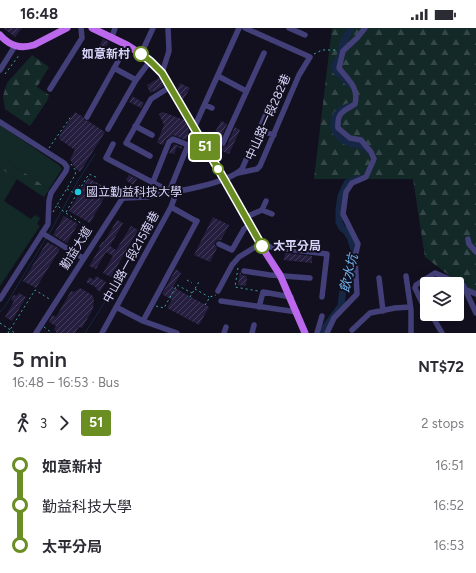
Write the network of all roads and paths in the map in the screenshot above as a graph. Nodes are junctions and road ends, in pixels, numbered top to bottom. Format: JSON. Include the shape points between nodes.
{"nodes":[{"id":1,"x":67,"y":28,"type":"edge"},
{"id":2,"x":82,"y":28,"type":"edge"},
{"id":3,"x":92,"y":28,"type":"edge"},
{"id":4,"x":115,"y":28,"type":"edge"},
{"id":5,"x":153,"y":28,"type":"edge"},
{"id":6,"x":168,"y":28,"type":"edge"},
{"id":7,"x":240,"y":28,"type":"edge"},
{"id":8,"x":245,"y":28,"type":"edge"},
{"id":9,"x":290,"y":28,"type":"edge"},
{"id":10,"x":365,"y":28,"type":"edge"},
{"id":11,"x":305,"y":35,"type":"dead end"},
{"id":12,"x":0,"y":36,"type":"edge"},
{"id":13,"x":112,"y":37,"type":"junction"},
{"id":14,"x":127,"y":45,"type":"junction"},
{"id":15,"x":15,"y":46,"type":"junction"},
{"id":16,"x":341,"y":51,"type":"junction"},
{"id":17,"x":264,"y":53,"type":"dead end"},
{"id":18,"x":20,"y":54,"type":"dead end"},
{"id":19,"x":141,"y":54,"type":"junction"},
{"id":20,"x":310,"y":57,"type":"junction"},
{"id":21,"x":150,"y":61,"type":"junction"},
{"id":22,"x":114,"y":68,"type":"junction"},
{"id":23,"x":2,"y":72,"type":"edge"},
{"id":24,"x":162,"y":73,"type":"junction"},
{"id":25,"x":218,"y":76,"type":"junction"},
{"id":26,"x":136,"y":80,"type":"junction"},
{"id":27,"x":170,"y":87,"type":"junction"},
{"id":28,"x":50,"y":89,"type":"dead end"},
{"id":29,"x":246,"y":91,"type":"junction"},
{"id":30,"x":205,"y":105,"type":"junction"},
{"id":31,"x":212,"y":108,"type":"dead end"},
{"id":32,"x":266,"y":114,"type":"dead end"},
{"id":33,"x":72,"y":115,"type":"dead end"},
{"id":34,"x":87,"y":117,"type":"dead end"},
{"id":35,"x":0,"y":122,"type":"edge"},
{"id":36,"x":135,"y":126,"type":"junction"},
{"id":37,"x":194,"y":128,"type":"junction"},
{"id":38,"x":108,"y":129,"type":"dead end"},
{"id":39,"x":258,"y":130,"type":"junction"},
{"id":40,"x":152,"y":135,"type":"dead end"},
{"id":41,"x":274,"y":135,"type":"junction"},
{"id":42,"x":199,"y":137,"type":"junction"},
{"id":43,"x":224,"y":143,"type":"dead end"},
{"id":44,"x":113,"y":144,"type":"dead end"},
{"id":45,"x":188,"y":145,"type":"junction"},
{"id":46,"x":49,"y":149,"type":"dead end"},
{"id":47,"x":150,"y":156,"type":"dead end"},
{"id":48,"x":238,"y":173,"type":"junction"},
{"id":49,"x":98,"y":178,"type":"dead end"},
{"id":50,"x":224,"y":179,"type":"junction"},
{"id":51,"x":153,"y":182,"type":"junction"},
{"id":52,"x":81,"y":186,"type":"junction"},
{"id":53,"x":66,"y":189,"type":"dead end"},
{"id":54,"x":177,"y":191,"type":"junction"},
{"id":55,"x":168,"y":192,"type":"junction"},
{"id":56,"x":74,"y":193,"type":"junction"},
{"id":57,"x":76,"y":194,"type":"junction"},
{"id":58,"x":148,"y":197,"type":"joint"},
{"id":59,"x":266,"y":201,"type":"dead end"},
{"id":60,"x":58,"y":205,"type":"dead end"},
{"id":61,"x":171,"y":207,"type":"junction"},
{"id":62,"x":60,"y":208,"type":"dead end"},
{"id":63,"x":262,"y":210,"type":"junction"},
{"id":64,"x":66,"y":213,"type":"junction"},
{"id":65,"x":51,"y":214,"type":"dead end"},
{"id":66,"x":272,"y":214,"type":"dead end"},
{"id":67,"x":248,"y":221,"type":"junction"},
{"id":68,"x":95,"y":233,"type":"dead end"},
{"id":69,"x":46,"y":235,"type":"junction"},
{"id":70,"x":468,"y":239,"type":"dead end"},
{"id":71,"x":220,"y":244,"type":"dead end"},
{"id":72,"x":261,"y":245,"type":"junction"},
{"id":73,"x":476,"y":252,"type":"edge"},
{"id":74,"x":84,"y":258,"type":"junction"},
{"id":75,"x":244,"y":271,"type":"joint"},
{"id":76,"x":280,"y":275,"type":"junction"},
{"id":77,"x":406,"y":276,"type":"dead end"},
{"id":78,"x":427,"y":277,"type":"edge"},
{"id":79,"x":444,"y":277,"type":"edge"},
{"id":80,"x":310,"y":278,"type":"dead end"},
{"id":81,"x":379,"y":278,"type":"dead end"},
{"id":82,"x":187,"y":280,"type":"dead end"},
{"id":83,"x":200,"y":280,"type":"dead end"},
{"id":84,"x":420,"y":282,"type":"edge"},
{"id":85,"x":192,"y":283,"type":"dead end"},
{"id":86,"x":464,"y":286,"type":"edge"},
{"id":87,"x":195,"y":288,"type":"junction"},
{"id":88,"x":467,"y":290,"type":"junction"},
{"id":89,"x":218,"y":291,"type":"joint"},
{"id":90,"x":2,"y":292,"type":"edge"},
{"id":91,"x":263,"y":292,"type":"junction"},
{"id":92,"x":192,"y":294,"type":"junction"},
{"id":93,"x":476,"y":294,"type":"edge"},
{"id":94,"x":190,"y":297,"type":"dead end"},
{"id":95,"x":210,"y":297,"type":"junction"},
{"id":96,"x":291,"y":297,"type":"junction"},
{"id":97,"x":322,"y":297,"type":"dead end"},
{"id":98,"x":420,"y":298,"type":"edge"},
{"id":99,"x":0,"y":299,"type":"edge"},
{"id":100,"x":52,"y":300,"type":"dead end"},
{"id":101,"x":220,"y":301,"type":"dead end"},
{"id":102,"x":151,"y":305,"type":"junction"},
{"id":103,"x":205,"y":305,"type":"dead end"},
{"id":104,"x":116,"y":307,"type":"junction"},
{"id":105,"x":259,"y":307,"type":"junction"},
{"id":106,"x":410,"y":307,"type":"junction"},
{"id":107,"x":383,"y":311,"type":"junction"},
{"id":108,"x":297,"y":312,"type":"junction"},
{"id":109,"x":476,"y":313,"type":"edge"},
{"id":110,"x":322,"y":316,"type":"dead end"},
{"id":111,"x":143,"y":321,"type":"junction"},
{"id":112,"x":435,"y":321,"type":"edge"},
{"id":113,"x":0,"y":323,"type":"edge"},
{"id":114,"x":254,"y":325,"type":"dead end"},
{"id":115,"x":44,"y":327,"type":"dead end"},
{"id":116,"x":226,"y":327,"type":"dead end"},
{"id":117,"x":10,"y":330,"type":"junction"},
{"id":118,"x":352,"y":330,"type":"dead end"},
{"id":119,"x":8,"y":333,"type":"edge"},
{"id":120,"x":15,"y":333,"type":"edge"},
{"id":121,"x":36,"y":333,"type":"edge"},
{"id":122,"x":52,"y":333,"type":"edge"},
{"id":123,"x":102,"y":333,"type":"edge"},
{"id":124,"x":177,"y":333,"type":"edge"},
{"id":125,"x":224,"y":333,"type":"edge"},
{"id":126,"x":252,"y":333,"type":"edge"},
{"id":127,"x":305,"y":333,"type":"edge"},
{"id":128,"x":317,"y":333,"type":"edge"},
{"id":129,"x":326,"y":333,"type":"edge"},
{"id":130,"x":411,"y":333,"type":"edge"},
{"id":131,"x":442,"y":333,"type":"edge"}],
"edges":[{"from":1,"to":15,"type":"main road","via":[[34,45],[24,48]]},
{"from":2,"to":28,"type":"street","via":[[82,38]]},
{"from":3,"to":13,"type":"main road"},
{"from":4,"to":13,"type":"street"},
{"from":5,"to":19,"type":"street"},
{"from":6,"to":24,"type":"street","via":[[169,51]]},
{"from":7,"to":25,"type":"street"},
{"from":8,"to":20,"type":"street"},
{"from":9,"to":11,"type":"street"},
{"from":10,"to":16,"type":"street","via":[[358,38]]},
{"from":12,"to":15,"type":"main road"},
{"from":13,"to":14,"type":"main road"},
{"from":14,"to":19,"type":"main road"},
{"from":14,"to":22,"type":"street"},
{"from":15,"to":23,"type":"street"},
{"from":16,"to":20,"type":"path","via":[[322,50]]},
{"from":16,"to":129,"type":"street","via":[[339,68],[353,85],[356,98],[355,104],[342,111],[337,121],[338,128],[350,138],[361,140],[374,159],[366,177],[352,183],[346,192],[343,214],[358,244],[355,257],[357,294],[334,318]]},
{"from":17,"to":29,"type":"street"},
{"from":18,"to":23,"type":"path"},
{"from":19,"to":21,"type":"main road"},
{"from":20,"to":41,"type":"street","name":"中山路一段282巷","via":[[299,75]]},
{"from":21,"to":24,"type":"main road"},
{"from":21,"to":26,"type":"street"},
{"from":22,"to":26,"type":"street"},
{"from":22,"to":34,"type":"street"},
{"from":24,"to":27,"type":"main road"},
{"from":25,"to":29,"type":"street"},
{"from":25,"to":30,"type":"street"},
{"from":26,"to":38,"type":"street"},
{"from":27,"to":36,"type":"street","via":[[151,99]]},
{"from":27,"to":37,"type":"main road"},
{"from":29,"to":43,"type":"street"},
{"from":30,"to":31,"type":"street"},
{"from":30,"to":37,"type":"street"},
{"from":32,"to":39,"type":"street"},
{"from":33,"to":46,"type":"path"},
{"from":35,"to":69,"type":"street","via":[[67,167],[51,194]]},
{"from":36,"to":40,"type":"street"},
{"from":36,"to":47,"type":"street","via":[[126,143]]},
{"from":37,"to":42,"type":"main road"},
{"from":39,"to":41,"type":"street"},
{"from":39,"to":48,"type":"street"},
{"from":41,"to":48,"type":"street","name":"中山路一段282巷","via":[[260,166]]},
{"from":42,"to":45,"type":"street"},
{"from":42,"to":50,"type":"main road"},
{"from":44,"to":51,"type":"street","via":[[106,158]]},
{"from":45,"to":51,"type":"street","via":[[173,139],[169,142]]},
{"from":45,"to":55,"type":"street"},
{"from":48,"to":50,"type":"street","name":"中山路一段282巷"},
{"from":49,"to":52,"type":"path","via":[[89,174]]},
{"from":50,"to":54,"type":"street","name":"中山路一段282巷"},
{"from":50,"to":67,"type":"main road"},
{"from":51,"to":55,"type":"street"},
{"from":52,"to":56,"type":"path","via":[[79,185]]},
{"from":52,"to":57,"type":"path"},
{"from":53,"to":56,"type":"path"},
{"from":54,"to":55,"type":"street","name":"中山路一段282巷"},
{"from":54,"to":61,"type":"street","name":"中山路一段215南巷"},
{"from":55,"to":58,"type":"street","name":"中山路一段282巷"},
{"from":56,"to":57,"type":"path"},
{"from":57,"to":64,"type":"path"},
{"from":58,"to":74,"type":"street","name":"勤益大道","via":[[122,199]]},
{"from":59,"to":63,"type":"street"},
{"from":60,"to":65,"type":"path"},
{"from":61,"to":102,"type":"street","via":[[196,221]]},
{"from":61,"to":104,"type":"street","name":"中山路一段215南巷"},
{"from":62,"to":64,"type":"path"},
{"from":63,"to":66,"type":"street"},
{"from":63,"to":67,"type":"street"},
{"from":64,"to":68,"type":"path"},
{"from":67,"to":71,"type":"street","via":[[232,250]]},
{"from":67,"to":72,"type":"main road"},
{"from":69,"to":74,"type":"street"},
{"from":69,"to":90,"type":"street"},
{"from":70,"to":73,"type":"street"},
{"from":72,"to":76,"type":"main road"},
{"from":72,"to":89,"type":"street","via":[[239,257]]},
{"from":72,"to":97,"type":"street","via":[[327,254]]},
{"from":74,"to":121,"type":"street","name":"勤益大道"},
{"from":75,"to":76,"type":"street","via":[[270,276]]},
{"from":75,"to":91,"type":"path","via":[[238,268],[235,287]]},
{"from":76,"to":80,"type":"street"},
{"from":76,"to":96,"type":"main road"},
{"from":77,"to":106,"type":"street"},
{"from":78,"to":79,"type":"street","via":[[433,273]]},
{"from":81,"to":107,"type":"street"},
{"from":82,"to":85,"type":"path"},
{"from":83,"to":87,"type":"path"},
{"from":84,"to":98,"type":"street","via":[[415,288]]},
{"from":86,"to":88,"type":"street"},
{"from":87,"to":92,"type":"path"},
{"from":87,"to":95,"type":"path"},
{"from":88,"to":93,"type":"street"},
{"from":88,"to":109,"type":"street"},
{"from":89,"to":95,"type":"path"},
{"from":90,"to":99,"type":"street"},
{"from":91,"to":96,"type":"street"},
{"from":91,"to":105,"type":"street"},
{"from":92,"to":94,"type":"path"},
{"from":92,"to":102,"type":"path","via":[[177,285],[164,308]]},
{"from":95,"to":103,"type":"path"},
{"from":96,"to":108,"type":"main road"},
{"from":100,"to":117,"type":"path","via":[[35,290]]},
{"from":101,"to":105,"type":"street"},
{"from":102,"to":111,"type":"street"},
{"from":104,"to":111,"type":"street"},
{"from":104,"to":123,"type":"street","name":"中山路一段215南巷"},
{"from":105,"to":108,"type":"street"},
{"from":106,"to":107,"type":"street"},
{"from":106,"to":130,"type":"street"},
{"from":107,"to":118,"type":"street","via":[[370,313]]},
{"from":108,"to":127,"type":"main road"},
{"from":110,"to":128,"type":"street"},
{"from":111,"to":124,"type":"street"},
{"from":112,"to":131,"type":"street"},
{"from":113,"to":117,"type":"path"},
{"from":114,"to":126,"type":"street"},
{"from":115,"to":122,"type":"path"},
{"from":116,"to":125,"type":"street"},
{"from":117,"to":119,"type":"path"},
{"from":117,"to":120,"type":"path"}]}
